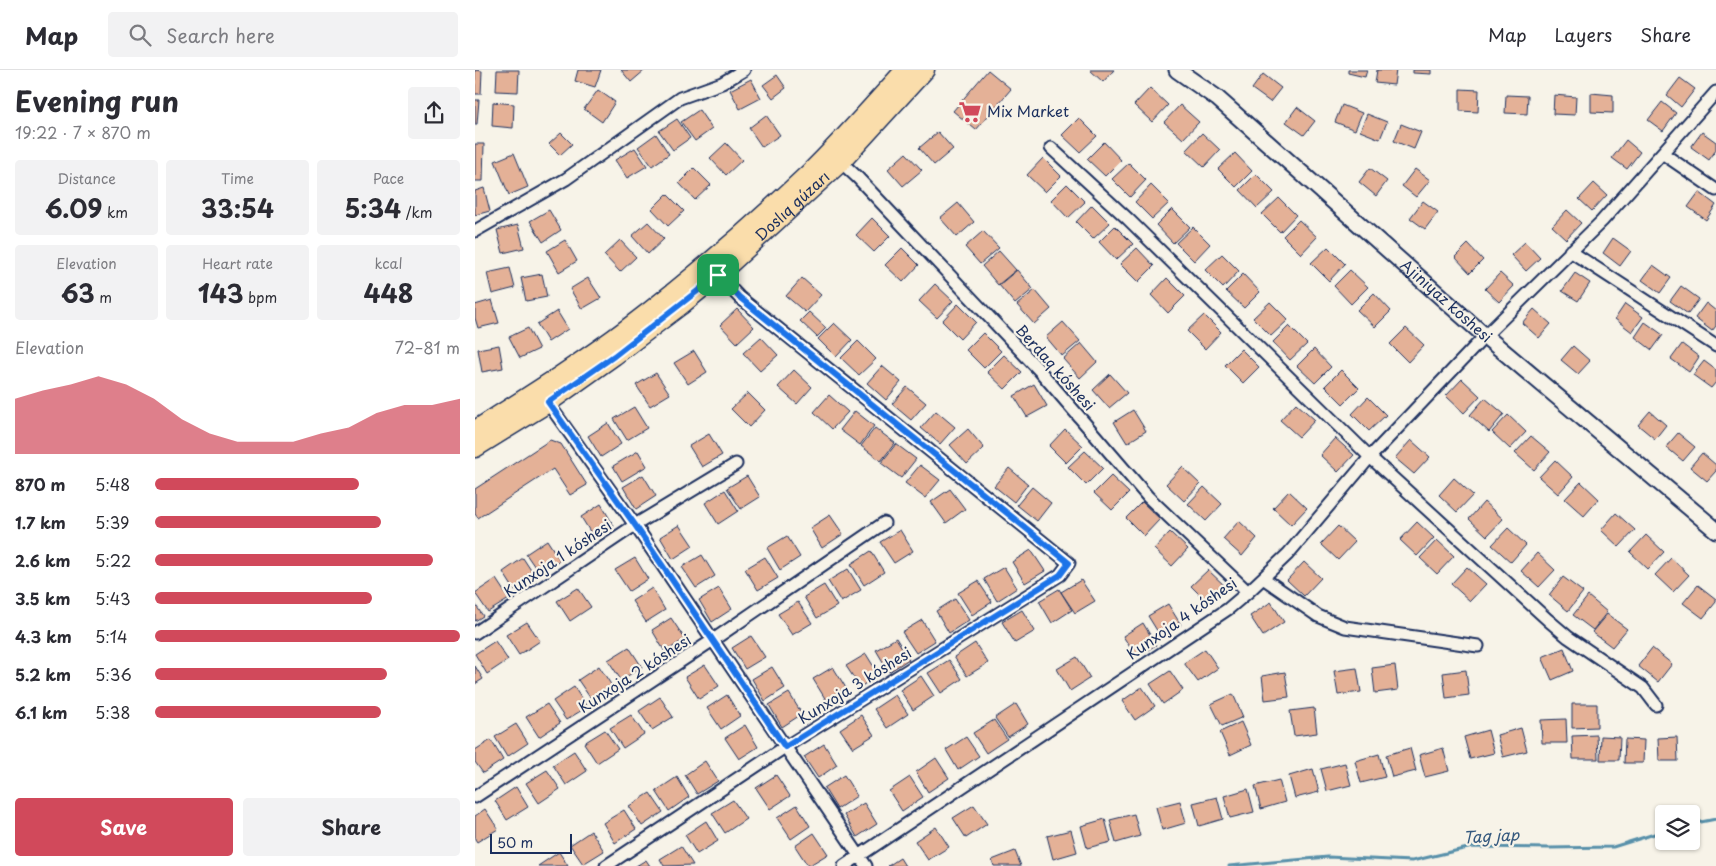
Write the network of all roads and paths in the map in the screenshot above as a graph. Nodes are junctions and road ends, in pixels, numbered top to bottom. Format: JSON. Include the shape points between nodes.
{"nodes":[{"id":1,"x":744,"y":70,"type":"edge"},
{"id":2,"x":905,"y":70,"type":"edge"},
{"id":3,"x":925,"y":70,"type":"edge"},
{"id":4,"x":1177,"y":70,"type":"edge"},
{"id":5,"x":1716,"y":92,"type":"edge"},
{"id":6,"x":1051,"y":148,"type":"dead end"},
{"id":7,"x":1662,"y":153,"type":"junction"},
{"id":8,"x":841,"y":162,"type":"junction"},
{"id":9,"x":1716,"y":190,"type":"edge"},
{"id":10,"x":475,"y":231,"type":"edge"},
{"id":11,"x":1571,"y":250,"type":"junction"},
{"id":12,"x":718,"y":275,"type":"junction"},
{"id":13,"x":1485,"y":336,"type":"junction"},
{"id":14,"x":1716,"y":346,"type":"edge"},
{"id":15,"x":548,"y":402,"type":"junction"},
{"id":16,"x":477,"y":424,"type":"edge"},
{"id":17,"x":475,"y":448,"type":"edge"},
{"id":18,"x":1370,"y":457,"type":"junction"},
{"id":19,"x":736,"y":464,"type":"dead end"},
{"id":20,"x":884,"y":523,"type":"dead end"},
{"id":21,"x":635,"y":525,"type":"junction"},
{"id":22,"x":1716,"y":530,"type":"edge"},
{"id":23,"x":1263,"y":578,"type":"junction"},
{"id":24,"x":1248,"y":592,"type":"junction"},
{"id":25,"x":475,"y":633,"type":"edge"},
{"id":26,"x":713,"y":640,"type":"junction"},
{"id":27,"x":1478,"y":646,"type":"dead end"},
{"id":28,"x":1656,"y":705,"type":"dead end"},
{"id":29,"x":785,"y":747,"type":"junction"},
{"id":30,"x":475,"y":797,"type":"edge"},
{"id":31,"x":859,"y":856,"type":"junction"},
{"id":32,"x":606,"y":866,"type":"edge"},
{"id":33,"x":844,"y":866,"type":"edge"},
{"id":34,"x":866,"y":866,"type":"edge"}],
"edges":[{"from":1,"to":10,"type":"street","via":[[723,83],[680,98],[567,179]]},
{"from":2,"to":16,"type":"main road","name":"Doslıq gúzarı","via":[[811,171],[683,285],[519,402]]},
{"from":3,"to":8,"type":"main road","name":"Doslıq gúzarı"},
{"from":4,"to":13,"type":"street","name":"Ajiniyaz kóshesi","via":[[1217,98]]},
{"from":5,"to":7,"type":"street","name":"Kunxoja 4 kóshesi"},
{"from":6,"to":18,"type":"street","via":[[1128,219]]},
{"from":7,"to":9,"type":"street"},
{"from":7,"to":11,"type":"street","name":"Kunxoja 4 kóshesi","via":[[1602,221]]},
{"from":8,"to":12,"type":"main road","name":"Doslıq gúzarı"},
{"from":8,"to":24,"type":"street","name":"Berdaq kóshesi","via":[[1039,370],[1148,498]]},
{"from":11,"to":13,"type":"street","name":"Kunxoja 4 kóshesi"},
{"from":11,"to":14,"type":"street"},
{"from":12,"to":15,"type":"main road","name":"Doslıq gúzarı","via":[[614,356]]},
{"from":12,"to":29,"type":"street","name":"Kunxoja 3 kóshesi","via":[[739,297],[1069,563],[1060,575]]},
{"from":13,"to":18,"type":"street","name":"Kunxoja 4 kóshesi"},
{"from":13,"to":22,"type":"street","name":"Ajiniyaz kóshesi"},
{"from":15,"to":17,"type":"main road","name":"Doslıq gúzarı"},
{"from":15,"to":21,"type":"street"},
{"from":18,"to":23,"type":"street","name":"Kunxoja 4 kóshesi","via":[[1288,554]]},
{"from":18,"to":28,"type":"street","via":[[1548,620],[1643,688]]},
{"from":19,"to":21,"type":"street","name":"Kunxoja 1 kóshesi"},
{"from":20,"to":26,"type":"street","name":"Kunxoja 2 kóshesi"},
{"from":21,"to":25,"type":"street","name":"Kunxoja 1 kóshesi"},
{"from":21,"to":26,"type":"street"},
{"from":23,"to":24,"type":"street","name":"Kunxoja 4 kóshesi"},
{"from":23,"to":27,"type":"street","via":[[1318,616],[1345,627]]},
{"from":24,"to":31,"type":"street","name":"Kunxoja 4 kóshesi","via":[[1228,609]]},
{"from":26,"to":29,"type":"street"},
{"from":26,"to":30,"type":"street","name":"Kunxoja 2 kóshesi"},
{"from":29,"to":31,"type":"street"},
{"from":29,"to":32,"type":"street","name":"Kunxoja 3 kóshesi"},
{"from":31,"to":33,"type":"street","name":"Kunxoja 4 kóshesi"},
{"from":31,"to":34,"type":"street"}]}
